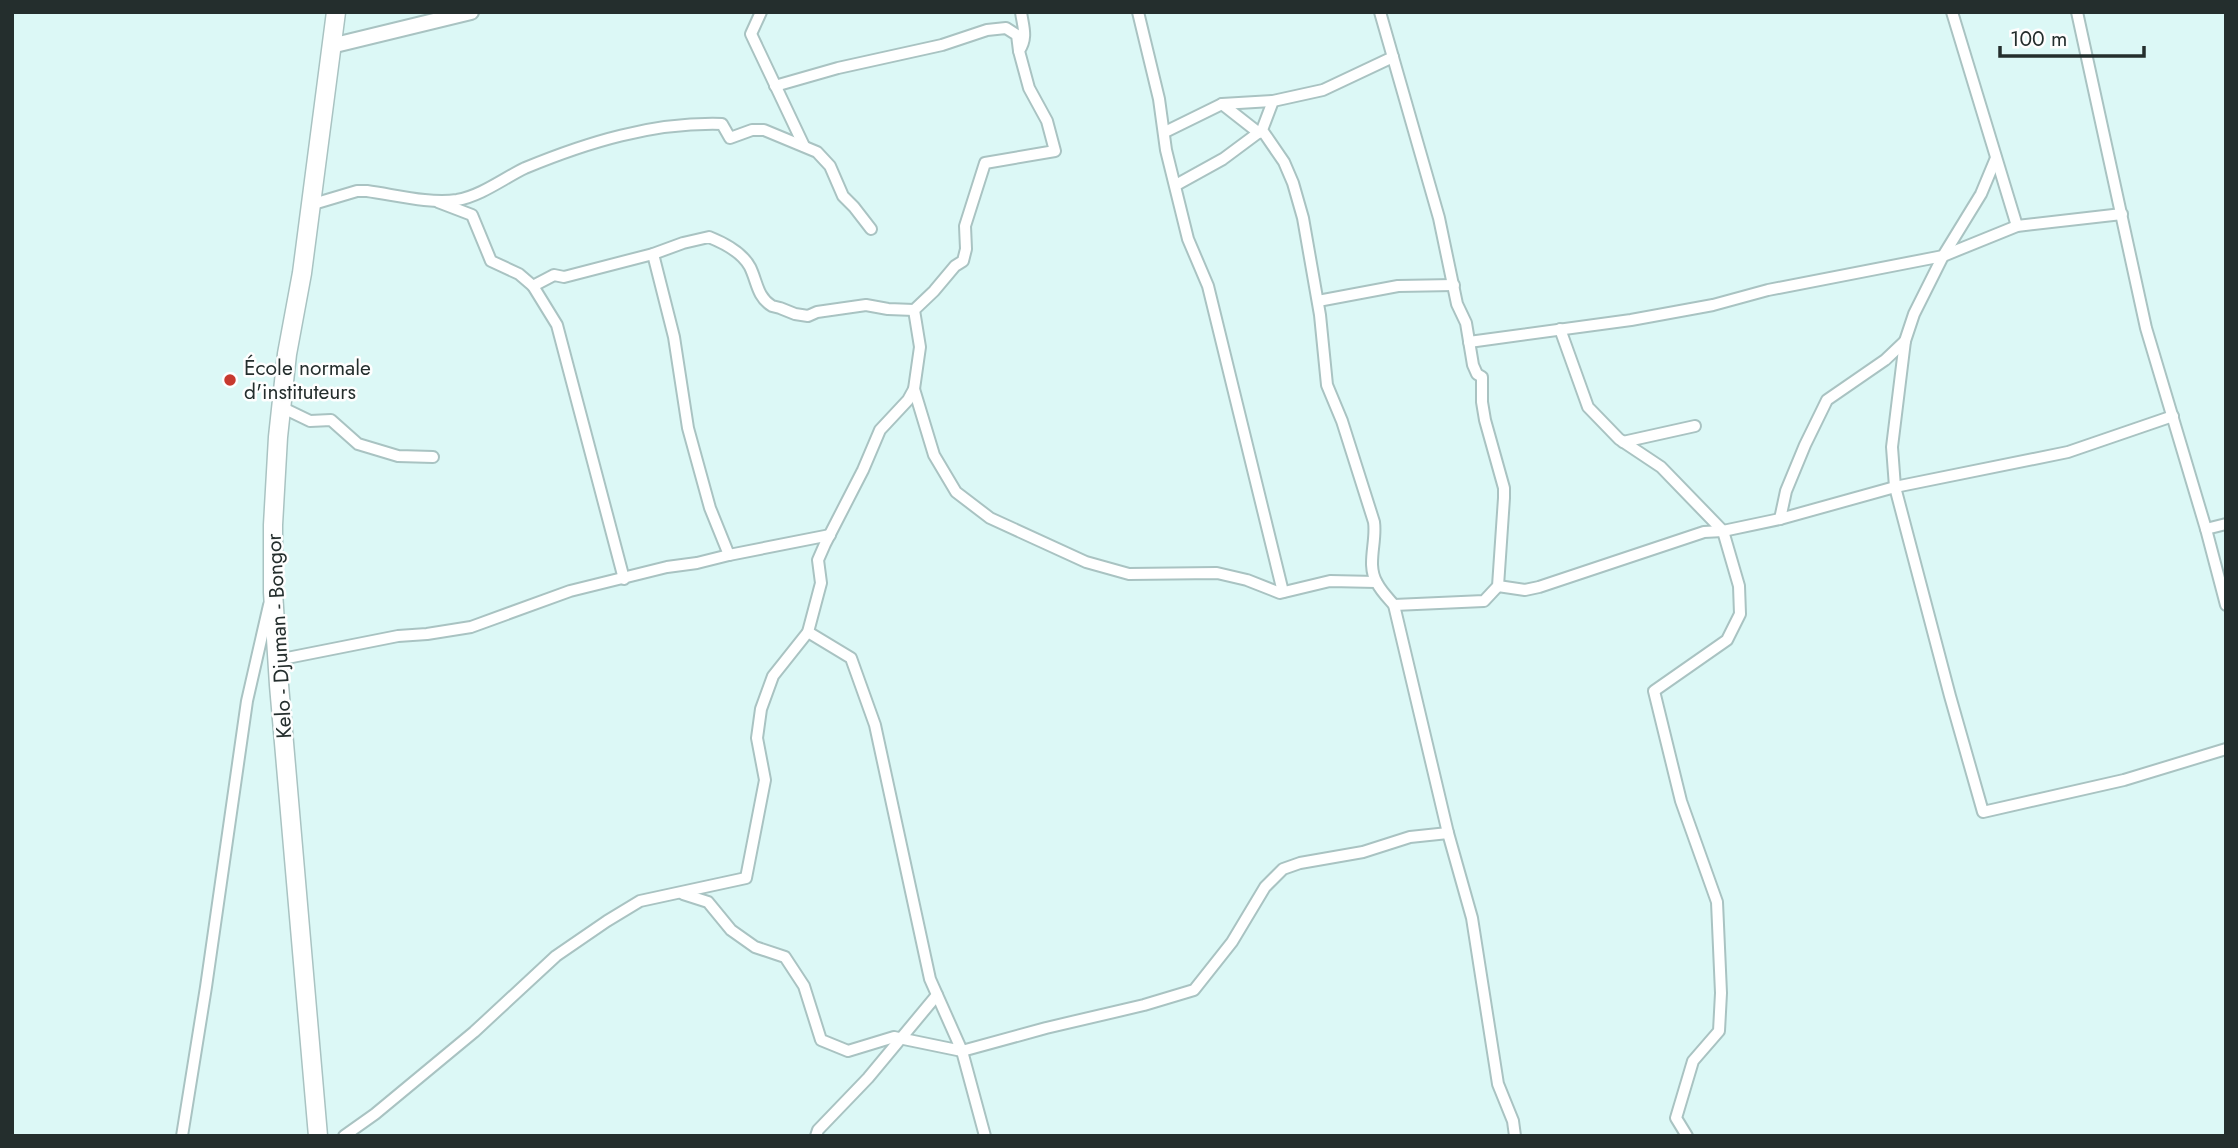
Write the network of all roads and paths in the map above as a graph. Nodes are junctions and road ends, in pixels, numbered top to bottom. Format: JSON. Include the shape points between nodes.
{"nodes":[{"id":1,"x":336,"y":12,"type":"edge"},
{"id":2,"x":471,"y":12,"type":"edge"},
{"id":3,"x":761,"y":12,"type":"edge"},
{"id":4,"x":1021,"y":12,"type":"edge"},
{"id":5,"x":1138,"y":12,"type":"edge"},
{"id":6,"x":1380,"y":12,"type":"edge"},
{"id":7,"x":1952,"y":12,"type":"edge"},
{"id":8,"x":2077,"y":12,"type":"edge"},
{"id":9,"x":331,"y":46,"type":"junction"},
{"id":10,"x":1019,"y":51,"type":"junction"},
{"id":11,"x":1393,"y":57,"type":"junction"},
{"id":12,"x":775,"y":86,"type":"junction"},
{"id":13,"x":1273,"y":101,"type":"junction"},
{"id":14,"x":1222,"y":104,"type":"junction"},
{"id":15,"x":1165,"y":132,"type":"junction"},
{"id":16,"x":1261,"y":132,"type":"junction"},
{"id":17,"x":804,"y":146,"type":"junction"},
{"id":18,"x":1996,"y":158,"type":"junction"},
{"id":19,"x":1176,"y":185,"type":"junction"},
{"id":20,"x":433,"y":200,"type":"junction"},
{"id":21,"x":310,"y":205,"type":"junction"},
{"id":22,"x":2122,"y":214,"type":"junction"},
{"id":23,"x":2017,"y":226,"type":"junction"},
{"id":24,"x":871,"y":229,"type":"dead end"},
{"id":25,"x":653,"y":254,"type":"junction"},
{"id":26,"x":1943,"y":256,"type":"junction"},
{"id":27,"x":1454,"y":285,"type":"junction"},
{"id":28,"x":533,"y":286,"type":"junction"},
{"id":29,"x":1318,"y":301,"type":"junction"},
{"id":30,"x":914,"y":310,"type":"junction"},
{"id":31,"x":1560,"y":329,"type":"junction"},
{"id":32,"x":1905,"y":341,"type":"junction"},
{"id":33,"x":1469,"y":342,"type":"junction"},
{"id":34,"x":914,"y":389,"type":"junction"},
{"id":35,"x":281,"y":407,"type":"junction"},
{"id":36,"x":2173,"y":416,"type":"junction"},
{"id":37,"x":1695,"y":426,"type":"dead end"},
{"id":38,"x":1623,"y":442,"type":"junction"},
{"id":39,"x":433,"y":457,"type":"dead end"},
{"id":40,"x":1895,"y":487,"type":"junction"},
{"id":41,"x":1780,"y":519,"type":"junction"},
{"id":42,"x":2226,"y":524,"type":"edge"},
{"id":43,"x":2206,"y":529,"type":"junction"},
{"id":44,"x":1723,"y":531,"type":"junction"},
{"id":45,"x":830,"y":535,"type":"junction"},
{"id":46,"x":729,"y":555,"type":"junction"},
{"id":47,"x":624,"y":579,"type":"junction"},
{"id":48,"x":1376,"y":582,"type":"junction"},
{"id":49,"x":1498,"y":586,"type":"junction"},
{"id":50,"x":273,"y":592,"type":"junction"},
{"id":51,"x":1283,"y":592,"type":"junction"},
{"id":52,"x":2226,"y":604,"type":"edge"},
{"id":53,"x":1394,"y":605,"type":"junction"},
{"id":54,"x":808,"y":632,"type":"junction"},
{"id":55,"x":277,"y":660,"type":"junction"},
{"id":56,"x":2226,"y":749,"type":"edge"},
{"id":57,"x":1448,"y":833,"type":"junction"},
{"id":58,"x":680,"y":893,"type":"junction"},
{"id":59,"x":937,"y":995,"type":"junction"},
{"id":60,"x":902,"y":1039,"type":"junction"},
{"id":61,"x":962,"y":1051,"type":"junction"},
{"id":62,"x":182,"y":1136,"type":"edge"},
{"id":63,"x":318,"y":1136,"type":"edge"},
{"id":64,"x":344,"y":1136,"type":"edge"},
{"id":65,"x":816,"y":1136,"type":"edge"},
{"id":66,"x":985,"y":1136,"type":"edge"},
{"id":67,"x":1515,"y":1136,"type":"edge"},
{"id":68,"x":1687,"y":1136,"type":"edge"}],
"edges":[{"from":1,"to":9,"type":"highway","name":"Kelo - Djuman - Bongor"},
{"from":2,"to":9,"type":"street"},
{"from":3,"to":12,"type":"street","via":[[751,34]]},
{"from":4,"to":10,"type":"street","via":[[1026,31]]},
{"from":5,"to":15,"type":"street"},
{"from":6,"to":11,"type":"street"},
{"from":7,"to":18,"type":"street"},
{"from":8,"to":22,"type":"street"},
{"from":9,"to":21,"type":"highway","name":"Kelo - Djuman - Bongor"},
{"from":10,"to":12,"type":"street","via":[[1017,35],[1006,28],[987,30]]},
{"from":10,"to":30,"type":"street","via":[[1055,151],[985,163],[965,226],[963,261]]},
{"from":11,"to":13,"type":"street","via":[[1323,90]]},
{"from":11,"to":27,"type":"street"},
{"from":12,"to":17,"type":"street"},
{"from":13,"to":14,"type":"street"},
{"from":13,"to":16,"type":"street"},
{"from":14,"to":15,"type":"street"},
{"from":14,"to":16,"type":"street"},
{"from":15,"to":19,"type":"street"},
{"from":16,"to":19,"type":"street"},
{"from":16,"to":29,"type":"street","via":[[1284,162],[1293,183]]},
{"from":17,"to":20,"type":"street","via":[[764,130],[730,138],[722,124],[639,131],[583,146],[468,197]]},
{"from":17,"to":24,"type":"street","via":[[824,158],[843,196]]},
{"from":18,"to":23,"type":"street"},
{"from":18,"to":26,"type":"street","via":[[1981,194]]},
{"from":19,"to":51,"type":"street","via":[[1188,239],[1208,286]]},
{"from":20,"to":21,"type":"street","via":[[358,191]]},
{"from":20,"to":28,"type":"street","via":[[472,215],[491,261]]},
{"from":21,"to":35,"type":"highway","name":"Kelo - Djuman - Bongor"},
{"from":22,"to":23,"type":"street"},
{"from":22,"to":36,"type":"street","via":[[2146,328]]},
{"from":23,"to":26,"type":"street"},
{"from":25,"to":28,"type":"street","via":[[564,277],[554,275]]},
{"from":25,"to":30,"type":"street","via":[[697,239],[715,239],[743,256],[767,303],[795,314],[808,316],[866,305]]},
{"from":25,"to":46,"type":"street","via":[[674,337],[691,440]]},
{"from":26,"to":31,"type":"street","via":[[1713,305]]},
{"from":26,"to":32,"type":"street"},
{"from":27,"to":29,"type":"street","via":[[1398,286]]},
{"from":27,"to":33,"type":"street"},
{"from":28,"to":47,"type":"street","via":[[557,325]]},
{"from":29,"to":48,"type":"street","via":[[1327,385],[1374,522],[1372,568]]},
{"from":30,"to":34,"type":"street","via":[[920,347]]},
{"from":31,"to":33,"type":"street"},
{"from":31,"to":38,"type":"street","via":[[1588,407]]},
{"from":32,"to":40,"type":"street","via":[[1892,447]]},
{"from":32,"to":41,"type":"street","via":[[1827,400],[1786,491]]},
{"from":33,"to":49,"type":"street","via":[[1473,365],[1482,377],[1485,421],[1504,488]]},
{"from":34,"to":45,"type":"street","via":[[880,430]]},
{"from":34,"to":51,"type":"street","via":[[934,455],[956,492],[990,517],[1086,562],[1129,574],[1217,573]]},
{"from":35,"to":39,"type":"street","via":[[310,421],[331,420],[358,444],[398,456]]},
{"from":35,"to":50,"type":"highway","name":"Kelo - Djuman - Bongor"},
{"from":36,"to":40,"type":"street","via":[[2068,452]]},
{"from":36,"to":43,"type":"street"},
{"from":37,"to":38,"type":"street"},
{"from":38,"to":44,"type":"street","via":[[1661,467]]},
{"from":40,"to":41,"type":"street"},
{"from":40,"to":56,"type":"street","via":[[1983,812],[2123,780]]},
{"from":41,"to":44,"type":"street"},
{"from":42,"to":43,"type":"street"},
{"from":43,"to":52,"type":"street"},
{"from":44,"to":49,"type":"street","via":[[1704,532],[1539,587]]},
{"from":44,"to":68,"type":"street","via":[[1739,586],[1740,614],[1727,640],[1654,691],[1681,801],[1717,902],[1719,1031],[1693,1061],[1689,1073],[1676,1118]]},
{"from":45,"to":46,"type":"street"},
{"from":45,"to":54,"type":"street","via":[[818,560],[821,583]]},
{"from":46,"to":47,"type":"street"},
{"from":47,"to":55,"type":"street","via":[[570,591],[471,627]]},
{"from":48,"to":51,"type":"street","via":[[1330,581]]},
{"from":48,"to":53,"type":"street"},
{"from":49,"to":53,"type":"street","via":[[1484,601]]},
{"from":50,"to":55,"type":"highway","name":"Kelo - Djuman - Bongor"},
{"from":50,"to":62,"type":"street","via":[[247,701]]},
{"from":53,"to":57,"type":"street"},
{"from":54,"to":58,"type":"street","via":[[773,676],[761,709],[757,738],[765,780],[746,878]]},
{"from":54,"to":59,"type":"street","via":[[852,659],[875,725]]},
{"from":55,"to":63,"type":"highway","name":"Kelo - Djuman - Bongor"},
{"from":57,"to":61,"type":"street","via":[[1410,837],[1283,869],[1265,887],[1226,951],[1194,990]]},
{"from":57,"to":67,"type":"street","via":[[1472,918],[1497,1084]]},
{"from":58,"to":60,"type":"street","via":[[708,902],[731,930],[755,947],[785,957],[804,986],[821,1040],[848,1051],[894,1037]]},
{"from":58,"to":64,"type":"street","via":[[640,901],[556,956],[474,1032]]},
{"from":59,"to":60,"type":"street"},
{"from":59,"to":61,"type":"street"},
{"from":60,"to":61,"type":"street"},
{"from":60,"to":65,"type":"street"},
{"from":61,"to":66,"type":"street"}]}
